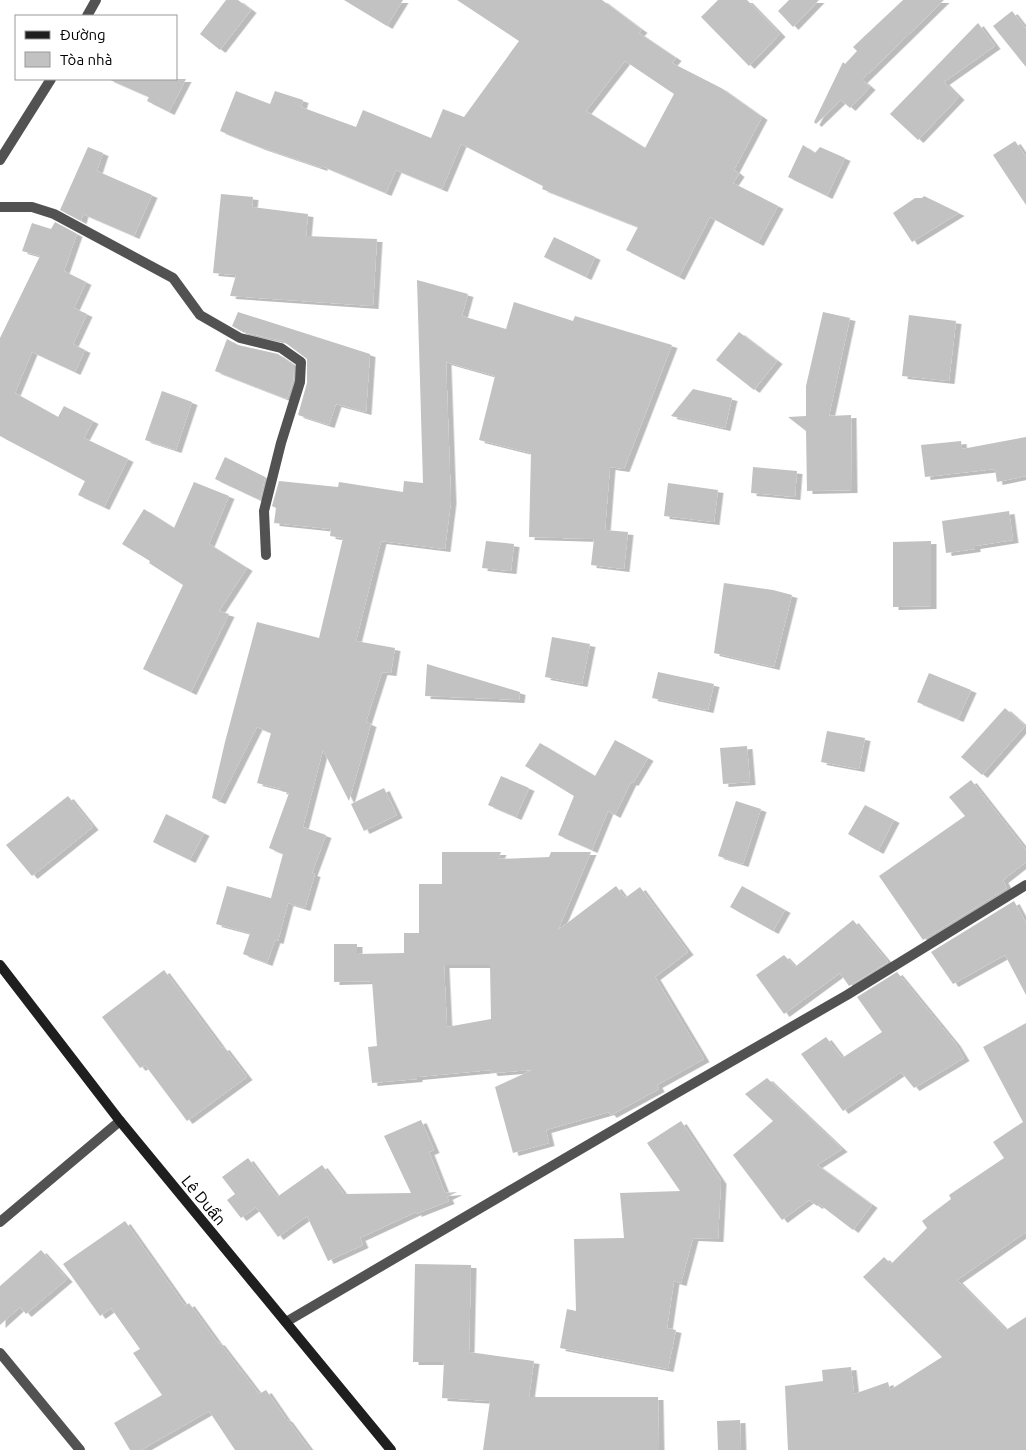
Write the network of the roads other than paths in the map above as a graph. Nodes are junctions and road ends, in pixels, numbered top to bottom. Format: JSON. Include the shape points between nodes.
{"nodes":[{"id":1,"x":96,"y":0,"type":"edge"},
{"id":2,"x":88,"y":15,"type":"edge"},
{"id":3,"x":50,"y":80,"type":"edge"},
{"id":4,"x":0,"y":160,"type":"edge"},
{"id":5,"x":0,"y":207,"type":"edge"},
{"id":6,"x":266,"y":555,"type":"dead end"},
{"id":7,"x":1026,"y":884,"type":"edge"},
{"id":8,"x":0,"y":965,"type":"edge"},
{"id":9,"x":120,"y":1122,"type":"junction"},
{"id":10,"x":0,"y":1222,"type":"edge"},
{"id":11,"x":286,"y":1322,"type":"junction"},
{"id":12,"x":0,"y":1353,"type":"edge"},
{"id":13,"x":80,"y":1450,"type":"edge"},
{"id":14,"x":391,"y":1450,"type":"edge"}],
"edges":[{"from":1,"to":2,"type":"street"},
{"from":3,"to":4,"type":"street"},
{"from":5,"to":6,"type":"street","via":[[32,207],[54,214],[173,278],[200,315],[240,338],[280,348],[301,362],[300,382],[264,511]]},
{"from":7,"to":11,"type":"street","via":[[847,995]]},
{"from":8,"to":9,"type":"main road","name":"Lê Duẩn"},
{"from":9,"to":10,"type":"street"},
{"from":9,"to":11,"type":"main road","name":"Lê Duẩn"},
{"from":11,"to":14,"type":"main road","name":"Lê Duẩn"},
{"from":12,"to":13,"type":"street"}]}
